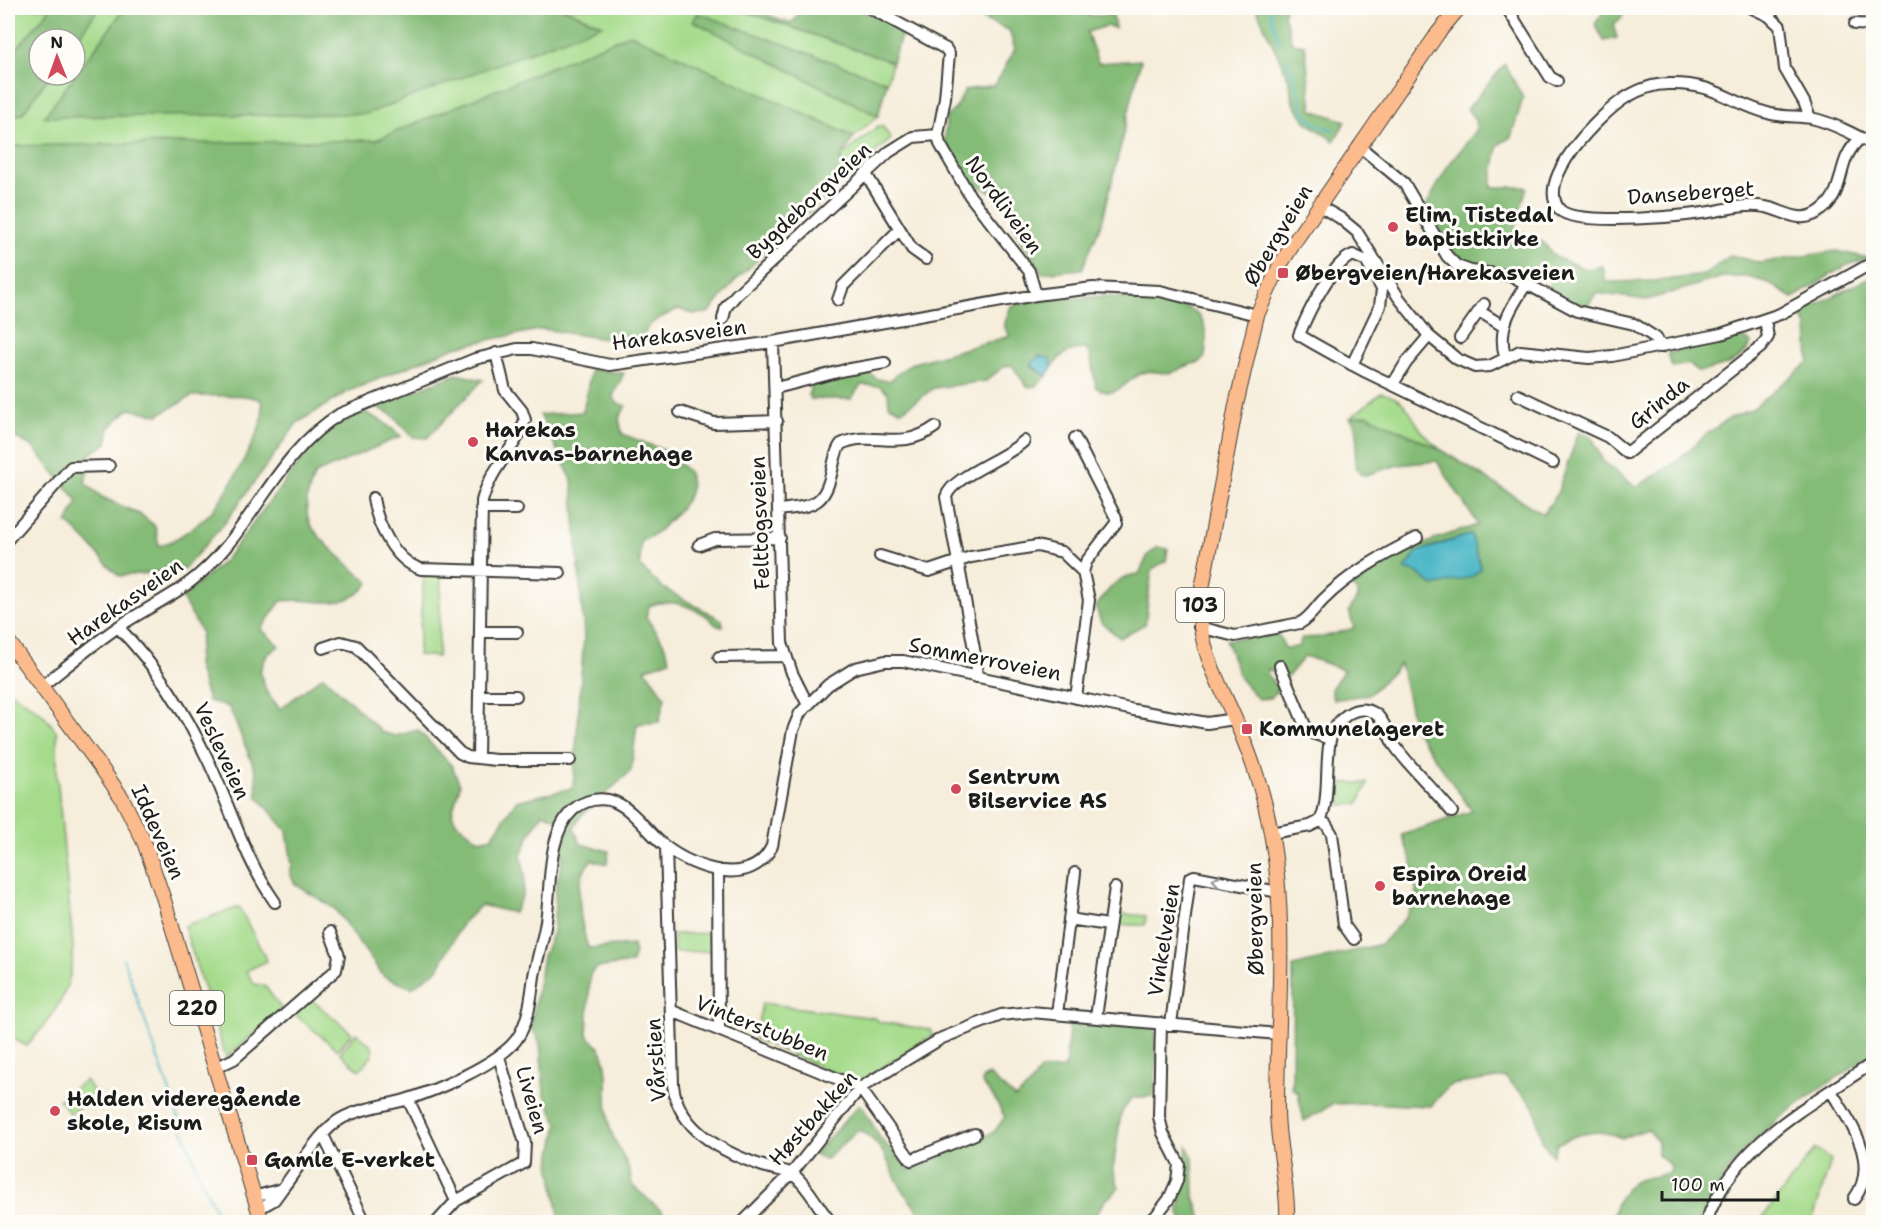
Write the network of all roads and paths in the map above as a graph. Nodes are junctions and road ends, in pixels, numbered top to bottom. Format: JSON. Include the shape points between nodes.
{"nodes":[{"id":1,"x":870,"y":8,"type":"edge"},
{"id":2,"x":1459,"y":8,"type":"edge"},
{"id":3,"x":1507,"y":8,"type":"edge"},
{"id":4,"x":1752,"y":8,"type":"edge"},
{"id":5,"x":1855,"y":24,"type":"dead end"},
{"id":6,"x":1874,"y":24,"type":"edge"},
{"id":7,"x":1557,"y":81,"type":"dead end"},
{"id":8,"x":1810,"y":118,"type":"junction"},
{"id":9,"x":938,"y":135,"type":"junction"},
{"id":10,"x":1861,"y":138,"type":"junction"},
{"id":11,"x":1874,"y":145,"type":"edge"},
{"id":12,"x":1359,"y":147,"type":"junction"},
{"id":13,"x":866,"y":174,"type":"junction"},
{"id":14,"x":1319,"y":206,"type":"junction"},
{"id":15,"x":899,"y":230,"type":"junction"},
{"id":16,"x":926,"y":259,"type":"dead end"},
{"id":17,"x":1874,"y":262,"type":"edge"},
{"id":18,"x":1527,"y":283,"type":"junction"},
{"id":19,"x":1036,"y":295,"type":"junction"},
{"id":20,"x":838,"y":300,"type":"dead end"},
{"id":21,"x":1257,"y":315,"type":"junction"},
{"id":22,"x":723,"y":319,"type":"dead end"},
{"id":23,"x":1765,"y":320,"type":"junction"},
{"id":24,"x":1503,"y":326,"type":"junction"},
{"id":25,"x":1430,"y":336,"type":"junction"},
{"id":26,"x":1460,"y":338,"type":"dead end"},
{"id":27,"x":773,"y":342,"type":"junction"},
{"id":28,"x":1661,"y":347,"type":"junction"},
{"id":29,"x":496,"y":353,"type":"junction"},
{"id":30,"x":1505,"y":356,"type":"junction"},
{"id":31,"x":885,"y":363,"type":"dead end"},
{"id":32,"x":1352,"y":364,"type":"junction"},
{"id":33,"x":1393,"y":384,"type":"junction"},
{"id":34,"x":776,"y":388,"type":"junction"},
{"id":35,"x":1518,"y":395,"type":"dead end"},
{"id":36,"x":680,"y":412,"type":"dead end"},
{"id":37,"x":777,"y":421,"type":"junction"},
{"id":38,"x":935,"y":427,"type":"dead end"},
{"id":39,"x":1075,"y":438,"type":"dead end"},
{"id":40,"x":1024,"y":441,"type":"dead end"},
{"id":41,"x":1553,"y":463,"type":"dead end"},
{"id":42,"x":109,"y":466,"type":"dead end"},
{"id":43,"x":374,"y":498,"type":"dead end"},
{"id":44,"x":481,"y":509,"type":"junction"},
{"id":45,"x":517,"y":509,"type":"dead end"},
{"id":46,"x":778,"y":510,"type":"junction"},
{"id":47,"x":780,"y":538,"type":"junction"},
{"id":48,"x":1417,"y":538,"type":"dead end"},
{"id":49,"x":8,"y":539,"type":"edge"},
{"id":50,"x":699,"y":545,"type":"dead end"},
{"id":51,"x":880,"y":556,"type":"dead end"},
{"id":52,"x":957,"y":561,"type":"junction"},
{"id":53,"x":480,"y":570,"type":"junction"},
{"id":54,"x":1083,"y":572,"type":"junction"},
{"id":55,"x":560,"y":573,"type":"dead end"},
{"id":56,"x":118,"y":627,"type":"junction"},
{"id":57,"x":1199,"y":627,"type":"junction"},
{"id":58,"x":480,"y":632,"type":"junction"},
{"id":59,"x":517,"y":632,"type":"dead end"},
{"id":60,"x":8,"y":641,"type":"edge"},
{"id":61,"x":323,"y":648,"type":"dead end"},
{"id":62,"x":785,"y":656,"type":"junction"},
{"id":63,"x":720,"y":657,"type":"dead end"},
{"id":64,"x":1280,"y":666,"type":"dead end"},
{"id":65,"x":976,"y":677,"type":"junction"},
{"id":66,"x":42,"y":686,"type":"junction"},
{"id":67,"x":479,"y":696,"type":"junction"},
{"id":68,"x":516,"y":696,"type":"dead end"},
{"id":69,"x":1076,"y":698,"type":"junction"},
{"id":70,"x":807,"y":703,"type":"junction"},
{"id":71,"x":1235,"y":719,"type":"junction"},
{"id":72,"x":1330,"y":739,"type":"junction"},
{"id":73,"x":478,"y":758,"type":"junction"},
{"id":74,"x":570,"y":760,"type":"dead end"},
{"id":75,"x":1452,"y":812,"type":"dead end"},
{"id":76,"x":1320,"y":821,"type":"junction"},
{"id":77,"x":1271,"y":833,"type":"junction"},
{"id":78,"x":666,"y":847,"type":"junction"},
{"id":79,"x":718,"y":870,"type":"junction"},
{"id":80,"x":1075,"y":873,"type":"dead end"},
{"id":81,"x":1115,"y":888,"type":"dead end"},
{"id":82,"x":1279,"y":892,"type":"junction"},
{"id":83,"x":275,"y":902,"type":"dead end"},
{"id":84,"x":1069,"y":919,"type":"junction"},
{"id":85,"x":1108,"y":925,"type":"junction"},
{"id":86,"x":330,"y":932,"type":"dead end"},
{"id":87,"x":1354,"y":939,"type":"dead end"},
{"id":88,"x":672,"y":1011,"type":"junction"},
{"id":89,"x":1057,"y":1014,"type":"junction"},
{"id":90,"x":1096,"y":1017,"type":"junction"},
{"id":91,"x":1166,"y":1023,"type":"junction"},
{"id":92,"x":719,"y":1030,"type":"junction"},
{"id":93,"x":1278,"y":1034,"type":"junction"},
{"id":94,"x":499,"y":1057,"type":"junction"},
{"id":95,"x":1874,"y":1062,"type":"edge"},
{"id":96,"x":215,"y":1068,"type":"junction"},
{"id":97,"x":860,"y":1088,"type":"junction"},
{"id":98,"x":1831,"y":1091,"type":"junction"},
{"id":99,"x":408,"y":1099,"type":"junction"},
{"id":100,"x":975,"y":1134,"type":"dead end"},
{"id":101,"x":323,"y":1135,"type":"junction"},
{"id":102,"x":792,"y":1173,"type":"junction"},
{"id":103,"x":1854,"y":1199,"type":"dead end"},
{"id":104,"x":456,"y":1201,"type":"junction"},
{"id":105,"x":258,"y":1210,"type":"edge"},
{"id":106,"x":365,"y":1222,"type":"edge"},
{"id":107,"x":436,"y":1222,"type":"edge"},
{"id":108,"x":743,"y":1222,"type":"edge"},
{"id":109,"x":831,"y":1222,"type":"edge"},
{"id":110,"x":1146,"y":1222,"type":"edge"},
{"id":111,"x":1287,"y":1222,"type":"edge"},
{"id":112,"x":1706,"y":1222,"type":"edge"}],
"edges":[{"from":1,"to":9,"type":"street","via":[[949,54]]},
{"from":2,"to":12,"type":"main road","name":"Øbergveien","number":"103"},
{"from":3,"to":7,"type":"street","via":[[1550,77]]},
{"from":4,"to":8,"type":"street","via":[[1780,26],[1785,69]]},
{"from":5,"to":6,"type":"street"},
{"from":8,"to":10,"type":"street","name":"Danseberget"},
{"from":8,"to":10,"type":"street","name":"Danseberget","via":[[1757,110],[1711,88],[1677,84],[1647,87],[1614,106],[1584,135],[1558,176],[1554,200],[1562,212],[1578,218],[1679,218],[1754,206],[1808,217],[1833,198],[1847,152]]},
{"from":9,"to":13,"type":"street","name":"Bygdeborgveien","via":[[925,134],[901,142]]},
{"from":9,"to":19,"type":"street","name":"Nordliveien","via":[[947,160],[970,196],[1029,271]]},
{"from":10,"to":11,"type":"street","name":"Danseberget"},
{"from":12,"to":14,"type":"main road","name":"Øbergveien","number":"103"},
{"from":12,"to":18,"type":"street","via":[[1404,183],[1452,262],[1463,269],[1512,276]]},
{"from":13,"to":15,"type":"street"},
{"from":13,"to":22,"type":"street","name":"Bygdeborgveien","via":[[736,296]]},
{"from":14,"to":21,"type":"main road","name":"Øbergveien","number":"103","via":[[1280,265]]},
{"from":14,"to":25,"type":"street","via":[[1357,232],[1399,298]]},
{"from":15,"to":16,"type":"street","via":[[912,249]]},
{"from":15,"to":20,"type":"street","via":[[843,286]]},
{"from":17,"to":23,"type":"street"},
{"from":18,"to":24,"type":"street"},
{"from":18,"to":28,"type":"street","via":[[1577,311],[1634,324],[1656,338]]},
{"from":19,"to":21,"type":"street","name":"Harekasveien","via":[[1129,287],[1194,297]]},
{"from":19,"to":27,"type":"street","name":"Harekasveien"},
{"from":21,"to":57,"type":"main road","name":"Øbergveien","number":"103","via":[[1236,405],[1201,594]]},
{"from":23,"to":28,"type":"street"},
{"from":23,"to":35,"type":"street","name":"Grinda","via":[[1768,337],[1761,347],[1627,453],[1608,437]]},
{"from":24,"to":26,"type":"street","via":[[1482,308]]},
{"from":24,"to":30,"type":"street","via":[[1501,343]]},
{"from":25,"to":30,"type":"street","via":[[1470,366],[1490,366]]},
{"from":25,"to":33,"type":"street"},
{"from":27,"to":29,"type":"street","name":"Harekasveien","via":[[610,365],[532,349]]},
{"from":27,"to":34,"type":"street","name":"Felttogsveien"},
{"from":28,"to":30,"type":"street","via":[[1601,357],[1527,351]]},
{"from":29,"to":44,"type":"street","via":[[506,390],[525,420],[489,478]]},
{"from":29,"to":56,"type":"street","name":"Harekasveien","via":[[348,411],[321,426],[298,448],[202,572],[179,591]]},
{"from":31,"to":34,"type":"street"},
{"from":32,"to":32,"type":"street","via":[[1299,335],[1315,299],[1353,255],[1366,261],[1380,282],[1382,295],[1376,317]]},
{"from":32,"to":33,"type":"street"},
{"from":33,"to":41,"type":"street"},
{"from":34,"to":37,"type":"street","name":"Felttogsveien"},
{"from":36,"to":37,"type":"street","via":[[714,423]]},
{"from":37,"to":46,"type":"street","name":"Felttogsveien"},
{"from":38,"to":46,"type":"street","via":[[908,441],[861,439],[841,444],[828,490],[821,500]]},
{"from":39,"to":54,"type":"street","via":[[1116,518]]},
{"from":40,"to":52,"type":"street","via":[[947,492]]},
{"from":42,"to":49,"type":"street","via":[[71,467]]},
{"from":43,"to":53,"type":"street","via":[[379,522],[410,565]]},
{"from":44,"to":45,"type":"street"},
{"from":44,"to":53,"type":"street"},
{"from":46,"to":47,"type":"street","name":"Felttogsveien"},
{"from":47,"to":50,"type":"street","via":[[714,539]]},
{"from":47,"to":62,"type":"street","name":"Felttogsveien"},
{"from":48,"to":57,"type":"street","via":[[1362,568],[1300,623],[1235,636]]},
{"from":51,"to":52,"type":"street","via":[[929,571]]},
{"from":52,"to":54,"type":"street","via":[[1037,546],[1062,552]]},
{"from":52,"to":65,"type":"street"},
{"from":53,"to":55,"type":"street"},
{"from":53,"to":58,"type":"street"},
{"from":54,"to":69,"type":"street","via":[[1089,600]]},
{"from":56,"to":66,"type":"street","name":"Harekasveien"},
{"from":56,"to":83,"type":"street","name":"Vesleveien","via":[[143,652],[185,713],[243,846]]},
{"from":57,"to":71,"type":"main road","name":"Øbergveien","number":"103"},
{"from":58,"to":59,"type":"street"},
{"from":58,"to":67,"type":"street"},
{"from":60,"to":66,"type":"main road","name":"Iddeveien","number":"220"},
{"from":61,"to":73,"type":"street","via":[[340,642],[356,646],[455,749]]},
{"from":62,"to":63,"type":"street"},
{"from":62,"to":70,"type":"street","name":"Felttogsveien"},
{"from":64,"to":72,"type":"street","via":[[1306,728]]},
{"from":65,"to":69,"type":"street","name":"Sommerroveien"},
{"from":65,"to":70,"type":"street","name":"Sommerroveien","via":[[885,661],[855,668]]},
{"from":66,"to":96,"type":"main road","name":"Iddeveien","number":"220","via":[[113,784],[144,842]]},
{"from":67,"to":68,"type":"street"},
{"from":67,"to":73,"type":"street"},
{"from":69,"to":71,"type":"street","name":"Sommerroveien","via":[[1207,723]]},
{"from":70,"to":79,"type":"street","name":"Sommerroveien","via":[[793,730],[768,854],[749,870]]},
{"from":71,"to":77,"type":"main road","name":"Øbergveien","number":"103"},
{"from":72,"to":75,"type":"street","via":[[1336,724],[1347,714],[1361,710],[1376,714],[1394,744]]},
{"from":72,"to":76,"type":"street","via":[[1325,806]]},
{"from":73,"to":74,"type":"street"},
{"from":76,"to":77,"type":"street"},
{"from":76,"to":87,"type":"street","via":[[1332,834],[1344,926]]},
{"from":77,"to":82,"type":"main road","name":"Øbergveien","number":"103"},
{"from":78,"to":79,"type":"street","name":"Sommerroveien"},
{"from":78,"to":88,"type":"street","name":"Vårstien"},
{"from":78,"to":94,"type":"street","name":"Sommerroveien","via":[[621,806],[606,800],[590,800],[574,808],[556,838],[545,928],[525,1024]]},
{"from":79,"to":92,"type":"street"},
{"from":80,"to":84,"type":"street"},
{"from":81,"to":85,"type":"street"},
{"from":82,"to":91,"type":"street","name":"Vinkelveien","one_way":true,"via":[[1190,878]]},
{"from":82,"to":93,"type":"main road","name":"Øbergveien","number":"103"},
{"from":84,"to":85,"type":"street"},
{"from":84,"to":89,"type":"street"},
{"from":85,"to":90,"type":"street"},
{"from":86,"to":96,"type":"street","via":[[339,956],[336,970],[234,1059]]},
{"from":88,"to":92,"type":"street","name":"Vinterstubben"},
{"from":88,"to":102,"type":"street","name":"Vårstien","via":[[673,1085],[682,1116],[720,1146],[762,1166]]},
{"from":89,"to":90,"type":"street","name":"Høstbakken"},
{"from":89,"to":97,"type":"street","name":"Høstbakken","via":[[1016,1013],[978,1022],[921,1048]]},
{"from":90,"to":91,"type":"street","name":"Høstbakken"},
{"from":91,"to":93,"type":"street","name":"Høstbakken"},
{"from":91,"to":110,"type":"street","via":[[1159,1117],[1179,1164],[1169,1198],[1155,1217]]},
{"from":92,"to":97,"type":"street","name":"Vinterstubben"},
{"from":93,"to":111,"type":"main road","name":"Øbergveien","number":"103","via":[[1278,1126]]},
{"from":94,"to":99,"type":"street"},
{"from":94,"to":104,"type":"street","name":"Liveien","via":[[526,1154],[524,1164]]},
{"from":95,"to":98,"type":"street"},
{"from":96,"to":105,"type":"main road","name":"Iddeveien","number":"220"},
{"from":97,"to":100,"type":"street","via":[[911,1160]]},
{"from":97,"to":102,"type":"street","name":"Høstbakken"},
{"from":98,"to":103,"type":"street","via":[[1867,1155],[1866,1179]]},
{"from":98,"to":112,"type":"street","via":[[1755,1145],[1727,1181]]},
{"from":99,"to":101,"type":"street","via":[[341,1119]]},
{"from":99,"to":104,"type":"street"},
{"from":101,"to":105,"type":"street","via":[[282,1189]]},
{"from":101,"to":106,"type":"street"},
{"from":102,"to":108,"type":"street","name":"Høstbakken"},
{"from":102,"to":109,"type":"street"},
{"from":104,"to":107,"type":"street"}]}
